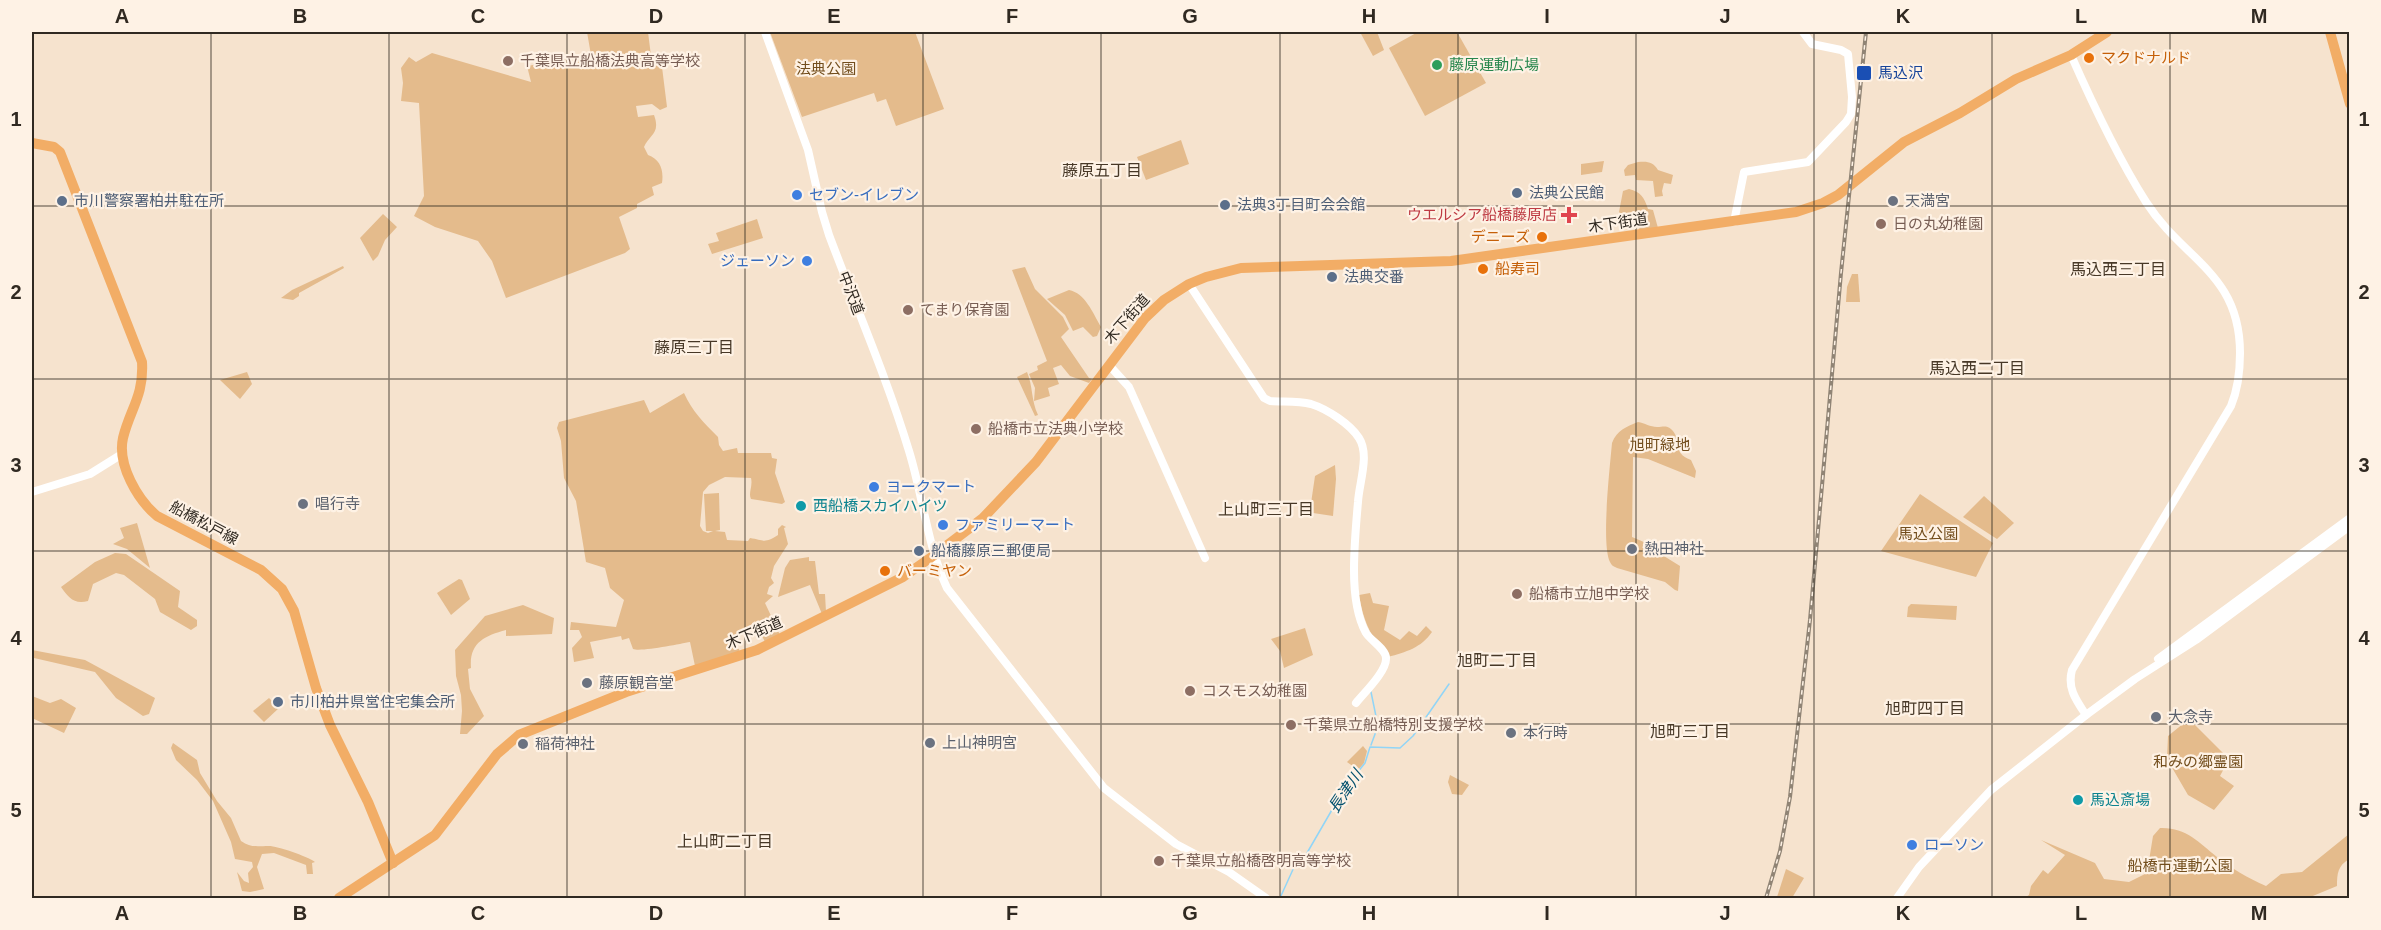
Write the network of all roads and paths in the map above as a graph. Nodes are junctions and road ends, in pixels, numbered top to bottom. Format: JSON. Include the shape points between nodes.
{"nodes":[{"id":1,"x":765,"y":32,"type":"edge"},
{"id":2,"x":1803,"y":32,"type":"edge"},
{"id":3,"x":2107,"y":32,"type":"edge"},
{"id":4,"x":2330,"y":32,"type":"edge"},
{"id":5,"x":2071,"y":55,"type":"junction"},
{"id":6,"x":2349,"y":104,"type":"edge"},
{"id":7,"x":32,"y":143,"type":"edge"},
{"id":8,"x":1734,"y":222,"type":"junction"},
{"id":9,"x":1189,"y":284,"type":"junction"},
{"id":10,"x":1109,"y":365,"type":"junction"},
{"id":11,"x":122,"y":454,"type":"junction"},
{"id":12,"x":32,"y":492,"type":"edge"},
{"id":13,"x":2349,"y":518,"type":"edge"},
{"id":14,"x":2349,"y":526,"type":"edge"},
{"id":15,"x":933,"y":556,"type":"junction"},
{"id":16,"x":1205,"y":558,"type":"dead end"},
{"id":17,"x":2135,"y":679,"type":"junction"},
{"id":18,"x":1356,"y":703,"type":"dead end"},
{"id":19,"x":2086,"y":715,"type":"junction"},
{"id":20,"x":393,"y":863,"type":"junction"},
{"id":21,"x":339,"y":898,"type":"edge"},
{"id":22,"x":1266,"y":898,"type":"edge"},
{"id":23,"x":1897,"y":898,"type":"edge"}],
"edges":[{"from":1,"to":15,"type":"street","name":"中沢道","via":[[808,150],[829,235],[907,444]]},
{"from":2,"to":8,"type":"street","via":[[1816,46],[1847,52],[1851,114],[1810,161],[1744,172]]},
{"from":3,"to":5,"type":"main road","name":"木下街道"},
{"from":4,"to":6,"type":"main road"},
{"from":5,"to":8,"type":"main road","name":"木下街道","via":[[2016,78],[1904,142],[1829,200],[1796,212]]},
{"from":5,"to":19,"type":"street","via":[[2146,203],[2231,301],[2240,346],[2239,379],[2230,408],[2072,670],[2070,687]]},
{"from":7,"to":11,"type":"main road","name":"船橋松戸線","via":[[54,147],[64,159],[142,362],[141,392],[124,434]]},
{"from":8,"to":9,"type":"main road","name":"木下街道","via":[[1451,261],[1241,268]]},
{"from":9,"to":10,"type":"main road","name":"木下街道","via":[[1150,312]]},
{"from":9,"to":18,"type":"street","via":[[1264,398],[1311,404],[1348,426],[1362,445],[1354,571],[1356,603],[1367,634],[1386,658],[1384,667]]},
{"from":10,"to":15,"type":"main road","name":"木下街道","via":[[1026,472],[983,518]]},
{"from":10,"to":16,"type":"street","via":[[1129,387]]},
{"from":11,"to":12,"type":"street","via":[[90,474]]},
{"from":11,"to":20,"type":"main road","name":"船橋松戸線","via":[[132,486],[157,516],[261,570],[282,589],[294,611],[330,725]]},
{"from":13,"to":17,"type":"street"},
{"from":14,"to":17,"type":"street","via":[[2196,640]]},
{"from":15,"to":20,"type":"main road","name":"木下街道","via":[[903,577],[757,650],[635,689],[519,735],[497,754],[435,835]]},
{"from":15,"to":22,"type":"street","name":"中沢道","via":[[953,597],[1104,788],[1176,844],[1229,872]]},
{"from":17,"to":19,"type":"street"},
{"from":19,"to":23,"type":"street","via":[[1991,790],[1919,867]]},
{"from":20,"to":21,"type":"main road","name":"木下街道"}]}
